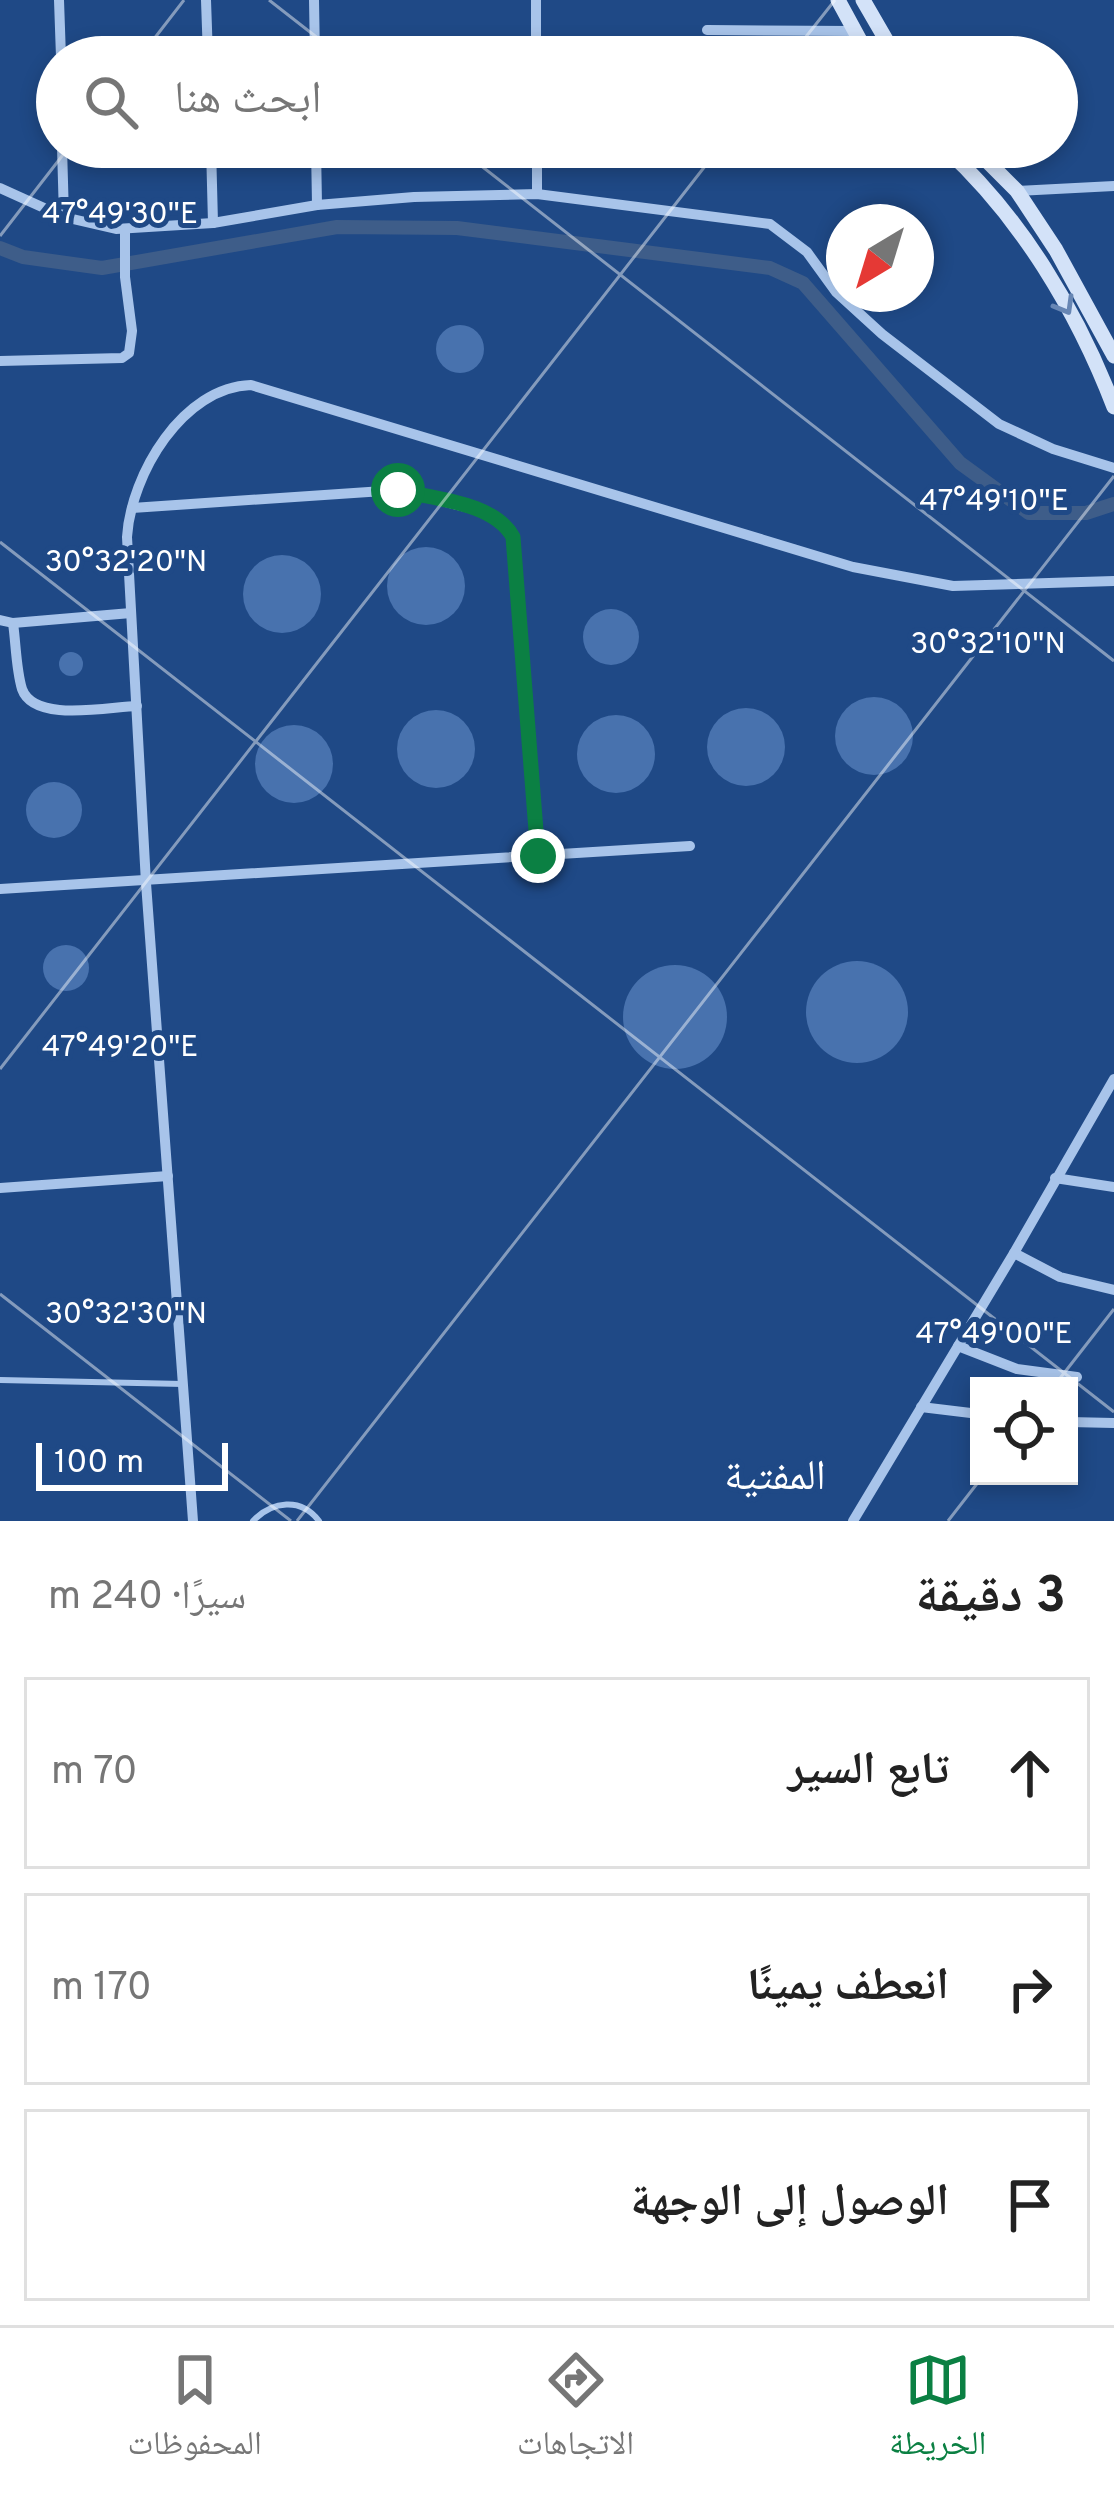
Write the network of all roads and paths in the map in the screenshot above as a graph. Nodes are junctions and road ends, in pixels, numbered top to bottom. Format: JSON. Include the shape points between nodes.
{"nodes":[{"id":1,"x":59,"y":0,"type":"edge"},
{"id":2,"x":206,"y":0,"type":"edge"},
{"id":3,"x":314,"y":0,"type":"edge"},
{"id":4,"x":536,"y":0,"type":"edge"},
{"id":5,"x":838,"y":0,"type":"edge"},
{"id":6,"x":863,"y":0,"type":"edge"},
{"id":7,"x":707,"y":30,"type":"dead end"},
{"id":8,"x":853,"y":31,"type":"junction"},
{"id":9,"x":60,"y":36,"type":"edge"},
{"id":10,"x":207,"y":36,"type":"edge"},
{"id":11,"x":315,"y":36,"type":"edge"},
{"id":12,"x":536,"y":36,"type":"edge"},
{"id":13,"x":856,"y":36,"type":"edge"},
{"id":14,"x":884,"y":36,"type":"edge"},
{"id":15,"x":63,"y":168,"type":"edge"},
{"id":16,"x":212,"y":168,"type":"edge"},
{"id":17,"x":316,"y":168,"type":"edge"},
{"id":18,"x":537,"y":168,"type":"edge"},
{"id":19,"x":964,"y":168,"type":"edge"},
{"id":20,"x":994,"y":168,"type":"edge"},
{"id":21,"x":1114,"y":186,"type":"edge"},
{"id":22,"x":0,"y":188,"type":"edge"},
{"id":23,"x":1017,"y":191,"type":"junction"},
{"id":24,"x":537,"y":194,"type":"junction"},
{"id":25,"x":317,"y":206,"type":"junction"},
{"id":26,"x":64,"y":218,"type":"junction"},
{"id":27,"x":213,"y":223,"type":"junction"},
{"id":28,"x":125,"y":232,"type":"junction"},
{"id":29,"x":1056,"y":250,"type":"junction"},
{"id":30,"x":1039,"y":260,"type":"junction"},
{"id":31,"x":1114,"y":356,"type":"edge"},
{"id":32,"x":0,"y":361,"type":"edge"},
{"id":33,"x":1114,"y":407,"type":"edge"},
{"id":34,"x":1114,"y":468,"type":"edge"},
{"id":35,"x":132,"y":508,"type":"junction"},
{"id":36,"x":1114,"y":581,"type":"edge"},
{"id":37,"x":131,"y":613,"type":"junction"},
{"id":38,"x":6,"y":621,"type":"edge"},
{"id":39,"x":136,"y":706,"type":"junction"},
{"id":40,"x":690,"y":846,"type":"dead end"},
{"id":41,"x":538,"y":856,"type":"junction"},
{"id":42,"x":146,"y":883,"type":"junction"},
{"id":43,"x":0,"y":889,"type":"edge"},
{"id":44,"x":1114,"y":1078,"type":"edge"},
{"id":45,"x":168,"y":1176,"type":"junction"},
{"id":46,"x":1055,"y":1178,"type":"junction"},
{"id":47,"x":1114,"y":1187,"type":"edge"},
{"id":48,"x":0,"y":1188,"type":"edge"},
{"id":49,"x":1014,"y":1253,"type":"junction"},
{"id":50,"x":1114,"y":1290,"type":"edge"},
{"id":51,"x":958,"y":1346,"type":"junction"},
{"id":52,"x":1077,"y":1377,"type":"dead end"},
{"id":53,"x":0,"y":1380,"type":"edge"},
{"id":54,"x":183,"y":1384,"type":"junction"},
{"id":55,"x":921,"y":1407,"type":"junction"},
{"id":56,"x":970,"y":1413,"type":"edge"},
{"id":57,"x":1078,"y":1422,"type":"edge"},
{"id":58,"x":1114,"y":1424,"type":"edge"},
{"id":59,"x":193,"y":1521,"type":"edge"},
{"id":60,"x":253,"y":1521,"type":"edge"},
{"id":61,"x":319,"y":1521,"type":"edge"},
{"id":62,"x":853,"y":1521,"type":"edge"}],
"edges":[{"from":1,"to":9,"type":"street"},
{"from":2,"to":10,"type":"street"},
{"from":3,"to":11,"type":"street"},
{"from":4,"to":12,"type":"street"},
{"from":5,"to":8,"type":"street"},
{"from":6,"to":14,"type":"street"},
{"from":7,"to":8,"type":"street"},
{"from":8,"to":13,"type":"street"},
{"from":15,"to":26,"type":"street"},
{"from":16,"to":27,"type":"street"},
{"from":17,"to":25,"type":"street"},
{"from":18,"to":24,"type":"street"},
{"from":19,"to":30,"type":"street"},
{"from":20,"to":23,"type":"street"},
{"from":21,"to":23,"type":"street"},
{"from":22,"to":26,"type":"street"},
{"from":23,"to":29,"type":"street"},
{"from":24,"to":25,"type":"street"},
{"from":24,"to":34,"type":"street","via":[[770,224],[882,334],[999,424]]},
{"from":25,"to":27,"type":"street"},
{"from":26,"to":28,"type":"street"},
{"from":27,"to":28,"type":"street"},
{"from":28,"to":32,"type":"street","via":[[129,352]]},
{"from":29,"to":30,"type":"street"},
{"from":29,"to":31,"type":"street"},
{"from":30,"to":33,"type":"street","one_way":true},
{"from":35,"to":36,"type":"street","via":[[173,425],[219,390],[251,385],[853,567],[953,586]]},
{"from":35,"to":37,"type":"street"},
{"from":35,"to":41,"type":"street","via":[[398,490],[484,512],[508,529]]},
{"from":37,"to":38,"type":"street"},
{"from":37,"to":39,"type":"street"},
{"from":38,"to":39,"type":"street","via":[[31,703],[48,710]]},
{"from":39,"to":42,"type":"street"},
{"from":40,"to":41,"type":"street"},
{"from":41,"to":42,"type":"street"},
{"from":42,"to":43,"type":"street"},
{"from":42,"to":45,"type":"street"},
{"from":44,"to":46,"type":"street"},
{"from":45,"to":48,"type":"street"},
{"from":45,"to":54,"type":"street"},
{"from":46,"to":47,"type":"street"},
{"from":46,"to":49,"type":"street"},
{"from":49,"to":50,"type":"street","via":[[1060,1277]]},
{"from":49,"to":51,"type":"street"},
{"from":51,"to":52,"type":"street","via":[[1017,1369]]},
{"from":51,"to":55,"type":"street"},
{"from":53,"to":54,"type":"lane"},
{"from":54,"to":59,"type":"street"},
{"from":55,"to":56,"type":"street"},
{"from":55,"to":62,"type":"street"},
{"from":57,"to":58,"type":"street"},
{"from":60,"to":61,"type":"lane","via":[[269,1507],[297,1503]]}]}
